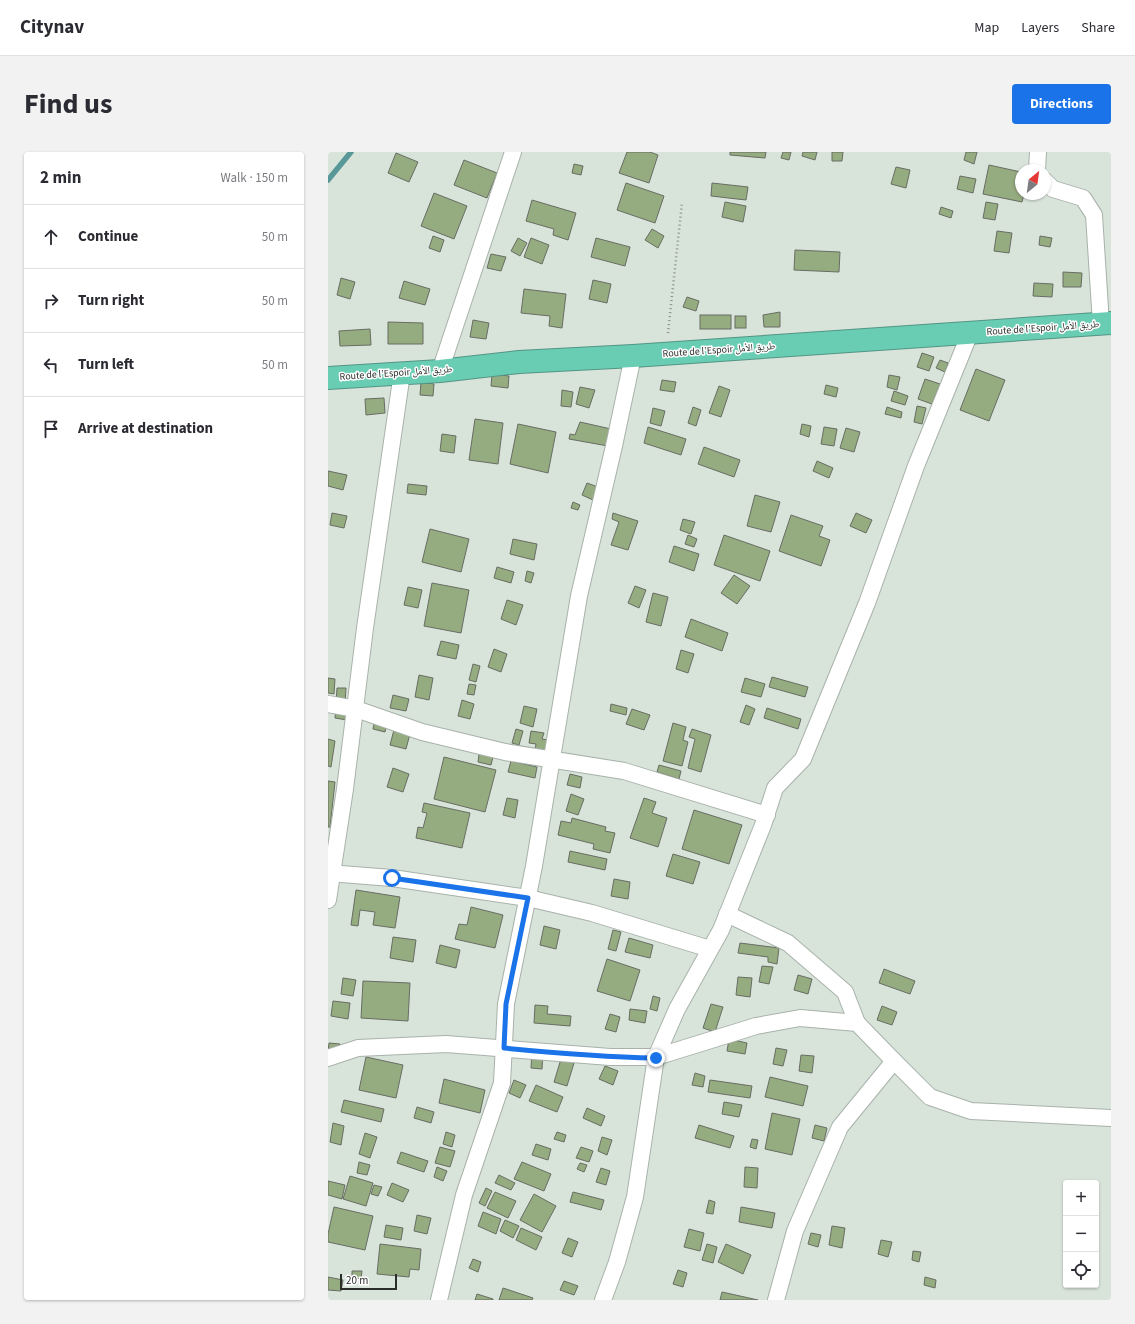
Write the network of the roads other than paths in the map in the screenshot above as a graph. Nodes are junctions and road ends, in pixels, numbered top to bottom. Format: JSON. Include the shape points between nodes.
{"nodes":[{"id":1,"x":513,"y":152,"type":"edge"},
{"id":2,"x":1051,"y":187,"type":"edge"},
{"id":3,"x":1106,"y":324,"type":"edge"},
{"id":4,"x":970,"y":333,"type":"junction"},
{"id":5,"x":633,"y":356,"type":"junction"},
{"id":6,"x":440,"y":371,"type":"junction"},
{"id":7,"x":402,"y":373,"type":"junction"},
{"id":8,"x":328,"y":378,"type":"edge"},
{"id":9,"x":328,"y":704,"type":"edge"},
{"id":10,"x":356,"y":708,"type":"junction"},
{"id":11,"x":552,"y":760,"type":"junction"},
{"id":12,"x":767,"y":815,"type":"junction"},
{"id":13,"x":330,"y":873,"type":"edge"},
{"id":14,"x":528,"y":898,"type":"junction"},
{"id":15,"x":328,"y":900,"type":"edge"},
{"id":16,"x":727,"y":914,"type":"junction"},
{"id":17,"x":710,"y":949,"type":"junction"},
{"id":18,"x":858,"y":1023,"type":"junction"},
{"id":19,"x":504,"y":1048,"type":"junction"},
{"id":20,"x":328,"y":1058,"type":"edge"},
{"id":21,"x":656,"y":1058,"type":"junction"},
{"id":22,"x":894,"y":1061,"type":"junction"},
{"id":23,"x":1111,"y":1118,"type":"edge"},
{"id":24,"x":439,"y":1300,"type":"edge"},
{"id":25,"x":603,"y":1300,"type":"edge"},
{"id":26,"x":776,"y":1300,"type":"edge"}],
"edges":[{"from":1,"to":6,"type":"street"},
{"from":2,"to":3,"type":"street","via":[[1083,198],[1094,215]]},
{"from":3,"to":4,"type":"highway","name":"Route de l’Espoir طريق الأمل"},
{"from":4,"to":5,"type":"highway","name":"Route de l’Espoir طريق الأمل"},
{"from":4,"to":12,"type":"street","via":[[916,466],[867,603],[803,759],[775,788]]},
{"from":5,"to":6,"type":"highway","name":"Route de l’Espoir طريق الأمل","via":[[519,362]]},
{"from":5,"to":11,"type":"street","via":[[579,596]]},
{"from":6,"to":7,"type":"highway","name":"Route de l’Espoir طريق الأمل"},
{"from":7,"to":8,"type":"highway","name":"Route de l’Espoir طريق الأمل"},
{"from":7,"to":10,"type":"street"},
{"from":9,"to":10,"type":"street"},
{"from":10,"to":11,"type":"street","via":[[422,732],[505,752]]},
{"from":10,"to":13,"type":"street"},
{"from":11,"to":12,"type":"street","via":[[624,772]]},
{"from":11,"to":14,"type":"street"},
{"from":12,"to":16,"type":"street"},
{"from":13,"to":14,"type":"street","via":[[392,878]]},
{"from":13,"to":15,"type":"street"},
{"from":14,"to":17,"type":"street","via":[[592,913]]},
{"from":14,"to":19,"type":"street","via":[[506,1004]]},
{"from":16,"to":17,"type":"street"},
{"from":16,"to":18,"type":"street","via":[[788,943],[845,992]]},
{"from":17,"to":21,"type":"street","via":[[677,1009]]},
{"from":18,"to":21,"type":"street","via":[[800,1018],[756,1026]]},
{"from":18,"to":22,"type":"street"},
{"from":19,"to":20,"type":"street","via":[[446,1044],[358,1048]]},
{"from":19,"to":21,"type":"street","via":[[610,1057]]},
{"from":19,"to":24,"type":"street","via":[[502,1083],[464,1195]]},
{"from":21,"to":25,"type":"street","via":[[635,1197],[617,1262]]},
{"from":22,"to":23,"type":"street","via":[[930,1097],[972,1111]]},
{"from":22,"to":26,"type":"street","via":[[840,1127],[795,1231]]}]}
